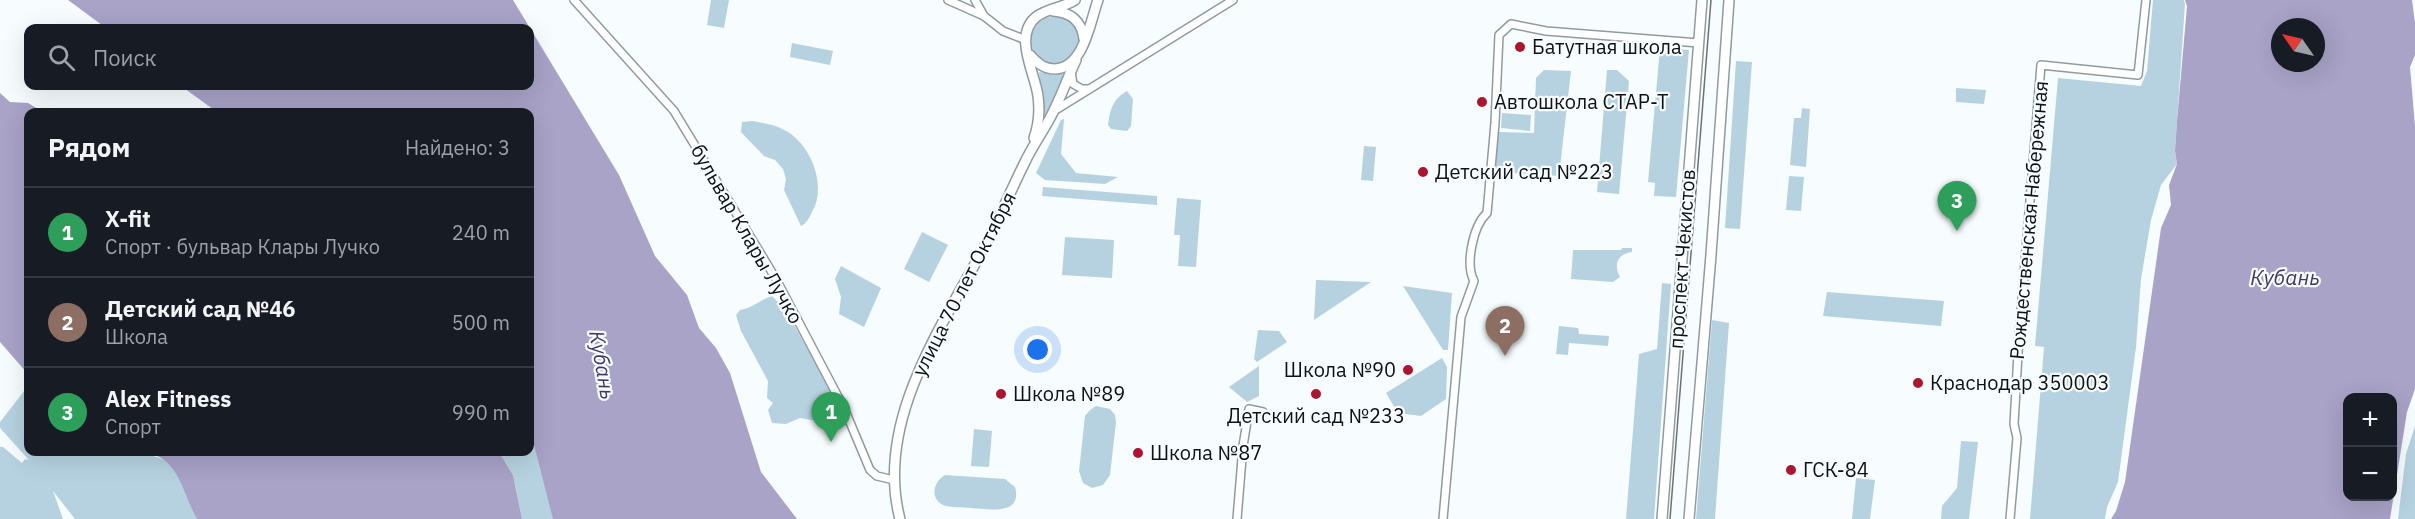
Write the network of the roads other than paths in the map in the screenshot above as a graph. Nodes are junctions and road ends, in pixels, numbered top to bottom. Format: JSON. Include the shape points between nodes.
{"nodes":[{"id":1,"x":574,"y":0,"type":"edge"},
{"id":2,"x":948,"y":0,"type":"edge"},
{"id":3,"x":975,"y":0,"type":"edge"},
{"id":4,"x":1074,"y":0,"type":"edge"},
{"id":5,"x":1098,"y":0,"type":"edge"},
{"id":6,"x":1233,"y":0,"type":"edge"},
{"id":7,"x":1702,"y":0,"type":"edge"},
{"id":8,"x":1729,"y":0,"type":"edge"},
{"id":9,"x":2146,"y":0,"type":"edge"},
{"id":10,"x":1045,"y":12,"type":"junction"},
{"id":11,"x":984,"y":16,"type":"junction"},
{"id":12,"x":1026,"y":40,"type":"junction"},
{"id":13,"x":1083,"y":43,"type":"junction"},
{"id":14,"x":1699,"y":43,"type":"junction"},
{"id":15,"x":1028,"y":51,"type":"junction"},
{"id":16,"x":1076,"y":60,"type":"junction"},
{"id":17,"x":1071,"y":71,"type":"junction"},
{"id":18,"x":1089,"y":89,"type":"junction"},
{"id":19,"x":1051,"y":115,"type":"junction"},
{"id":20,"x":1039,"y":117,"type":"junction"},
{"id":21,"x":1025,"y":160,"type":"junction"},
{"id":22,"x":1263,"y":412,"type":"dead end"},
{"id":23,"x":894,"y":480,"type":"junction"},
{"id":24,"x":900,"y":519,"type":"edge"},
{"id":25,"x":1237,"y":519,"type":"edge"},
{"id":26,"x":1443,"y":519,"type":"edge"},
{"id":27,"x":1662,"y":519,"type":"edge"},
{"id":28,"x":1689,"y":519,"type":"edge"},
{"id":29,"x":2010,"y":519,"type":"edge"}],
"edges":[{"from":1,"to":23,"type":"street","name":"бульвар Клары Лучко","via":[[674,111],[776,279],[844,408],[870,470]]},
{"from":2,"to":11,"type":"street"},
{"from":3,"to":11,"type":"street"},
{"from":4,"to":10,"type":"main road"},
{"from":5,"to":13,"type":"main road"},
{"from":6,"to":18,"type":"street"},
{"from":7,"to":14,"type":"main road","name":"проспект Чекистов"},
{"from":8,"to":28,"type":"main road","name":"проспект Чекистов"},
{"from":9,"to":29,"type":"street","name":"Рождественская Набережная","via":[[2138,75],[2042,64],[2019,336],[2014,424],[2017,438]]},
{"from":10,"to":12,"type":"main road","via":[[1032,21]]},
{"from":10,"to":13,"type":"main road","via":[[1060,11],[1073,17],[1081,29]]},
{"from":11,"to":12,"type":"street","via":[[1004,31]]},
{"from":12,"to":15,"type":"main road"},
{"from":13,"to":16,"type":"main road"},
{"from":14,"to":26,"type":"street","via":[[1546,31],[1510,24],[1499,35],[1487,213],[1475,230],[1469,272],[1474,281],[1461,317]]},
{"from":14,"to":27,"type":"main road","name":"проспект Чекистов"},
{"from":15,"to":16,"type":"main road","via":[[1036,62],[1049,68],[1063,67]]},
{"from":15,"to":20,"type":"main road"},
{"from":16,"to":17,"type":"main road","name":"улица 70 лет Октября"},
{"from":17,"to":18,"type":"street","via":[[1073,84]]},
{"from":17,"to":19,"type":"main road","name":"улица 70 лет Октября"},
{"from":18,"to":19,"type":"street"},
{"from":19,"to":20,"type":"main road","via":[[1044,120]]},
{"from":19,"to":21,"type":"main road","name":"улица 70 лет Октября"},
{"from":20,"to":21,"type":"main road"},
{"from":21,"to":23,"type":"main road","name":"улица 70 лет Октября","via":[[907,399]]},
{"from":22,"to":25,"type":"street","via":[[1250,409]]},
{"from":23,"to":24,"type":"main road","name":"улица 70 лет Октября"}]}
